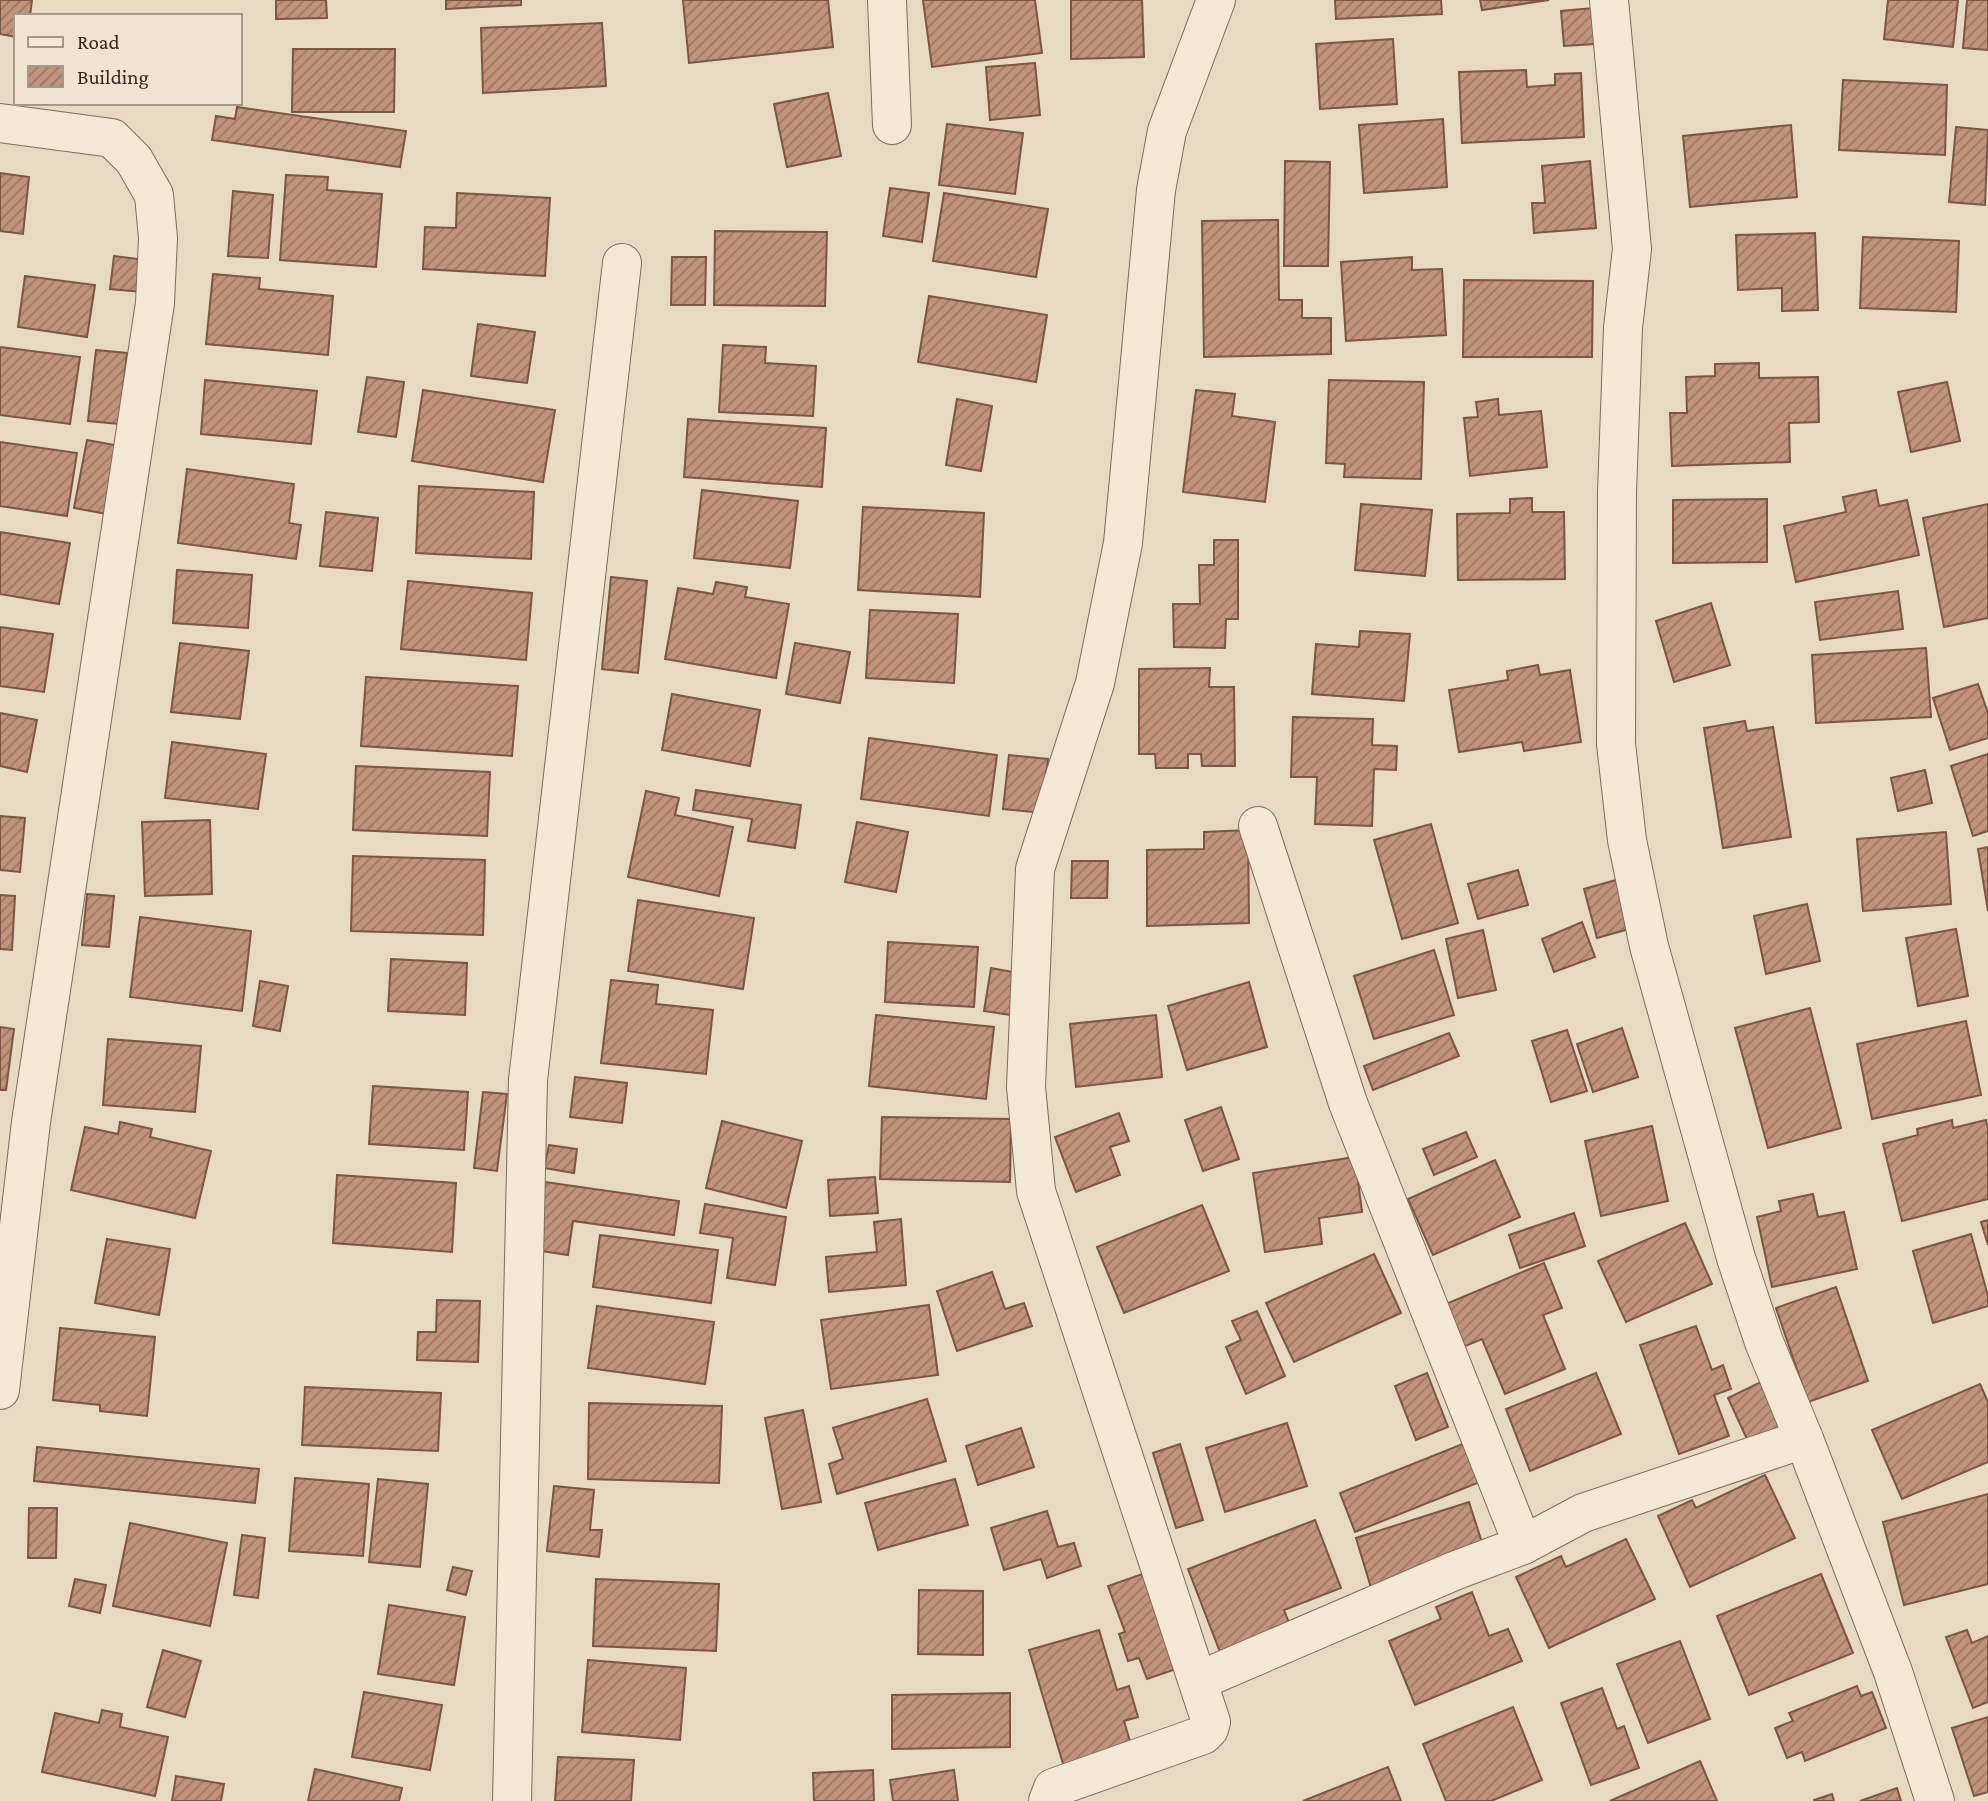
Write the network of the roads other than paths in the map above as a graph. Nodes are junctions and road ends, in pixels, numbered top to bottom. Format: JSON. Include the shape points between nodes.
{"nodes":[{"id":1,"x":887,"y":0,"type":"edge"},
{"id":2,"x":1216,"y":0,"type":"edge"},
{"id":3,"x":1609,"y":0,"type":"edge"},
{"id":4,"x":0,"y":123,"type":"edge"},
{"id":5,"x":892,"y":125,"type":"dead end"},
{"id":6,"x":622,"y":263,"type":"dead end"},
{"id":7,"x":1258,"y":826,"type":"dead end"},
{"id":8,"x":0,"y":1390,"type":"edge"},
{"id":9,"x":1804,"y":1439,"type":"junction"},
{"id":10,"x":1523,"y":1545,"type":"junction"},
{"id":11,"x":1198,"y":1681,"type":"junction"},
{"id":12,"x":512,"y":1801,"type":"edge"},
{"id":13,"x":1048,"y":1801,"type":"edge"},
{"id":14,"x":1935,"y":1801,"type":"edge"}],
"edges":[{"from":1,"to":5,"type":"street"},
{"from":2,"to":11,"type":"street","via":[[1167,131],[1156,190],[1123,543],[1096,683],[1035,869],[1026,1087],[1036,1191]]},
{"from":3,"to":9,"type":"street","via":[[1632,248],[1623,328],[1617,492],[1616,744],[1627,840],[1649,946],[1736,1258]]},
{"from":4,"to":8,"type":"street","via":[[112,138],[134,160],[154,195],[158,238],[155,303],[31,1122]]},
{"from":6,"to":12,"type":"street","via":[[528,1080]]},
{"from":7,"to":10,"type":"street","via":[[1349,1103]]},
{"from":9,"to":10,"type":"street","via":[[1583,1513]]},
{"from":9,"to":14,"type":"street","via":[[1893,1672]]},
{"from":10,"to":11,"type":"street"},
{"from":11,"to":13,"type":"street","via":[[1211,1722],[1203,1735],[1054,1788]]}]}
